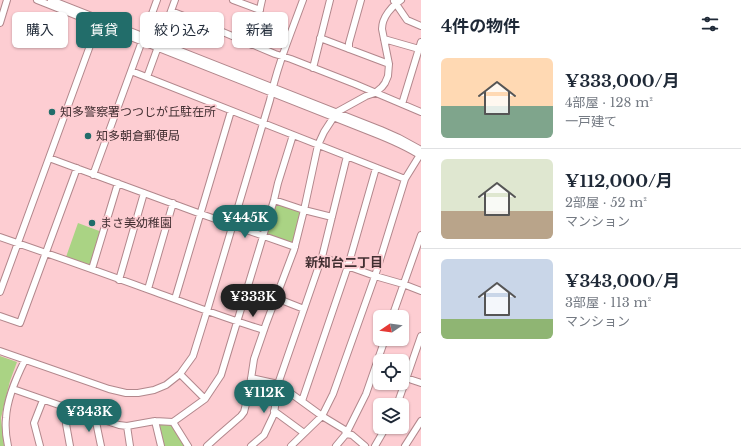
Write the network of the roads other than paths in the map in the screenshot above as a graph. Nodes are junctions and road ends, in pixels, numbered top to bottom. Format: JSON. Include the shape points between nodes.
{"nodes":[{"id":1,"x":8,"y":0,"type":"edge"},
{"id":2,"x":37,"y":0,"type":"edge"},
{"id":3,"x":51,"y":0,"type":"edge"},
{"id":4,"x":157,"y":0,"type":"edge"},
{"id":5,"x":175,"y":0,"type":"edge"},
{"id":6,"x":233,"y":0,"type":"edge"},
{"id":7,"x":262,"y":0,"type":"edge"},
{"id":8,"x":303,"y":0,"type":"edge"},
{"id":9,"x":330,"y":0,"type":"edge"},
{"id":10,"x":360,"y":0,"type":"edge"},
{"id":11,"x":397,"y":1,"type":"edge"},
{"id":12,"x":260,"y":10,"type":"joint"},
{"id":13,"x":171,"y":11,"type":"joint"},
{"id":14,"x":77,"y":12,"type":"edge"},
{"id":15,"x":153,"y":12,"type":"edge"},
{"id":16,"x":76,"y":14,"type":"edge"},
{"id":17,"x":0,"y":21,"type":"edge"},
{"id":18,"x":421,"y":26,"type":"edge"},
{"id":19,"x":232,"y":36,"type":"edge"},
{"id":20,"x":320,"y":38,"type":"junction"},
{"id":21,"x":384,"y":39,"type":"junction"},
{"id":22,"x":421,"y":42,"type":"edge"},
{"id":23,"x":140,"y":47,"type":"edge"},
{"id":24,"x":89,"y":48,"type":"edge"},
{"id":25,"x":158,"y":48,"type":"edge"},
{"id":26,"x":167,"y":48,"type":"edge"},
{"id":27,"x":260,"y":48,"type":"edge"},
{"id":28,"x":349,"y":49,"type":"junction"},
{"id":29,"x":418,"y":49,"type":"junction"},
{"id":30,"x":283,"y":56,"type":"junction"},
{"id":31,"x":389,"y":64,"type":"junction"},
{"id":32,"x":313,"y":68,"type":"junction"},
{"id":33,"x":131,"y":71,"type":"junction"},
{"id":34,"x":147,"y":77,"type":"junction"},
{"id":35,"x":272,"y":90,"type":"junction"},
{"id":36,"x":375,"y":92,"type":"junction"},
{"id":37,"x":402,"y":104,"type":"junction"},
{"id":38,"x":231,"y":111,"type":"junction"},
{"id":39,"x":421,"y":112,"type":"edge"},
{"id":40,"x":336,"y":115,"type":"junction"},
{"id":41,"x":262,"y":123,"type":"junction"},
{"id":42,"x":293,"y":135,"type":"junction"},
{"id":43,"x":318,"y":145,"type":"junction"},
{"id":44,"x":421,"y":154,"type":"edge"},
{"id":45,"x":347,"y":156,"type":"junction"},
{"id":46,"x":49,"y":158,"type":"junction"},
{"id":47,"x":77,"y":168,"type":"junction"},
{"id":48,"x":376,"y":168,"type":"junction"},
{"id":49,"x":93,"y":175,"type":"junction"},
{"id":50,"x":405,"y":179,"type":"junction"},
{"id":51,"x":118,"y":183,"type":"junction"},
{"id":52,"x":144,"y":193,"type":"junction"},
{"id":53,"x":274,"y":200,"type":"junction"},
{"id":54,"x":173,"y":203,"type":"junction"},
{"id":55,"x":304,"y":210,"type":"junction"},
{"id":56,"x":201,"y":214,"type":"junction"},
{"id":57,"x":332,"y":217,"type":"junction"},
{"id":58,"x":232,"y":225,"type":"junction"},
{"id":59,"x":421,"y":235,"type":"edge"},
{"id":60,"x":263,"y":236,"type":"junction"},
{"id":61,"x":0,"y":237,"type":"edge"},
{"id":62,"x":18,"y":243,"type":"junction"},
{"id":63,"x":295,"y":247,"type":"junction"},
{"id":64,"x":46,"y":253,"type":"junction"},
{"id":65,"x":322,"y":257,"type":"junction"},
{"id":66,"x":348,"y":266,"type":"junction"},
{"id":67,"x":92,"y":269,"type":"junction"},
{"id":68,"x":375,"y":276,"type":"junction"},
{"id":69,"x":119,"y":280,"type":"junction"},
{"id":70,"x":403,"y":284,"type":"junction"},
{"id":71,"x":148,"y":289,"type":"junction"},
{"id":72,"x":421,"y":291,"type":"edge"},
{"id":73,"x":0,"y":292,"type":"edge"},
{"id":74,"x":276,"y":298,"type":"junction"},
{"id":75,"x":175,"y":299,"type":"junction"},
{"id":76,"x":304,"y":308,"type":"junction"},
{"id":77,"x":394,"y":310,"type":"edge"},
{"id":78,"x":207,"y":311,"type":"junction"},
{"id":79,"x":0,"y":316,"type":"edge"},
{"id":80,"x":238,"y":322,"type":"junction"},
{"id":81,"x":264,"y":330,"type":"junction"},
{"id":82,"x":421,"y":336,"type":"edge"},
{"id":83,"x":383,"y":346,"type":"edge"},
{"id":84,"x":0,"y":351,"type":"edge"},
{"id":85,"x":25,"y":360,"type":"junction"},
{"id":86,"x":409,"y":370,"type":"edge"},
{"id":87,"x":180,"y":374,"type":"junction"},
{"id":88,"x":251,"y":378,"type":"junction"},
{"id":89,"x":409,"y":379,"type":"edge"},
{"id":90,"x":421,"y":383,"type":"edge"},
{"id":91,"x":278,"y":384,"type":"junction"},
{"id":92,"x":13,"y":389,"type":"junction"},
{"id":93,"x":205,"y":399,"type":"junction"},
{"id":94,"x":42,"y":400,"type":"junction"},
{"id":95,"x":302,"y":401,"type":"junction"},
{"id":96,"x":68,"y":408,"type":"junction"},
{"id":97,"x":274,"y":411,"type":"junction"},
{"id":98,"x":322,"y":416,"type":"junction"},
{"id":99,"x":95,"y":417,"type":"junction"},
{"id":100,"x":155,"y":421,"type":"junction"},
{"id":101,"x":421,"y":421,"type":"edge"},
{"id":102,"x":173,"y":422,"type":"junction"},
{"id":103,"x":127,"y":426,"type":"junction"},
{"id":104,"x":304,"y":433,"type":"junction"},
{"id":105,"x":346,"y":434,"type":"junction"},
{"id":106,"x":382,"y":434,"type":"edge"},
{"id":107,"x":8,"y":446,"type":"edge"},
{"id":108,"x":40,"y":446,"type":"edge"},
{"id":109,"x":70,"y":446,"type":"edge"},
{"id":110,"x":101,"y":446,"type":"edge"},
{"id":111,"x":130,"y":446,"type":"edge"},
{"id":112,"x":161,"y":446,"type":"edge"},
{"id":113,"x":188,"y":446,"type":"edge"},
{"id":114,"x":207,"y":446,"type":"edge"},
{"id":115,"x":251,"y":446,"type":"edge"},
{"id":116,"x":291,"y":446,"type":"edge"},
{"id":117,"x":336,"y":446,"type":"edge"},
{"id":118,"x":365,"y":446,"type":"edge"},
{"id":119,"x":375,"y":446,"type":"edge"},
{"id":120,"x":405,"y":446,"type":"edge"}],
"edges":[{"from":1,"to":17,"type":"street"},
{"from":2,"to":16,"type":"street"},
{"from":3,"to":14,"type":"street"},
{"from":4,"to":15,"type":"street"},
{"from":5,"to":13,"type":"street"},
{"from":6,"to":12,"type":"street"},
{"from":7,"to":12,"type":"street"},
{"from":8,"to":30,"type":"street"},
{"from":9,"to":20,"type":"street"},
{"from":10,"to":28,"type":"street"},
{"from":11,"to":18,"type":"street","via":[[407,20]]},
{"from":11,"to":21,"type":"street","via":[[383,21]]},
{"from":13,"to":19,"type":"street"},
{"from":20,"to":28,"type":"street"},
{"from":20,"to":32,"type":"street"},
{"from":21,"to":29,"type":"street"},
{"from":21,"to":31,"type":"street"},
{"from":22,"to":29,"type":"street"},
{"from":23,"to":33,"type":"street"},
{"from":24,"to":46,"type":"street"},
{"from":25,"to":34,"type":"street"},
{"from":26,"to":35,"type":"street"},
{"from":27,"to":30,"type":"street"},
{"from":28,"to":31,"type":"street"},
{"from":29,"to":37,"type":"street"},
{"from":30,"to":32,"type":"street"},
{"from":30,"to":35,"type":"street"},
{"from":31,"to":36,"type":"street","via":[[385,83]]},
{"from":32,"to":36,"type":"street"},
{"from":33,"to":34,"type":"street"},
{"from":33,"to":49,"type":"street"},
{"from":34,"to":38,"type":"street"},
{"from":35,"to":40,"type":"street"},
{"from":35,"to":41,"type":"street"},
{"from":36,"to":37,"type":"street"},
{"from":36,"to":40,"type":"street"},
{"from":37,"to":39,"type":"street"},
{"from":38,"to":41,"type":"street"},
{"from":38,"to":56,"type":"street"},
{"from":40,"to":43,"type":"street"},
{"from":40,"to":44,"type":"street"},
{"from":41,"to":42,"type":"street"},
{"from":41,"to":58,"type":"street"},
{"from":42,"to":43,"type":"street"},
{"from":42,"to":53,"type":"street"},
{"from":43,"to":45,"type":"street"},
{"from":43,"to":55,"type":"street"},
{"from":44,"to":50,"type":"street"},
{"from":45,"to":48,"type":"street"},
{"from":45,"to":57,"type":"street"},
{"from":46,"to":47,"type":"street"},
{"from":46,"to":62,"type":"street"},
{"from":47,"to":49,"type":"street"},
{"from":47,"to":64,"type":"street"},
{"from":48,"to":50,"type":"street"},
{"from":48,"to":66,"type":"street"},
{"from":49,"to":51,"type":"street"},
{"from":50,"to":68,"type":"street"},
{"from":51,"to":52,"type":"street"},
{"from":51,"to":67,"type":"street"},
{"from":52,"to":54,"type":"street"},
{"from":52,"to":69,"type":"street"},
{"from":53,"to":55,"type":"street"},
{"from":53,"to":60,"type":"street"},
{"from":54,"to":56,"type":"street"},
{"from":54,"to":71,"type":"street"},
{"from":55,"to":57,"type":"street"},
{"from":55,"to":63,"type":"street"},
{"from":56,"to":58,"type":"street"},
{"from":56,"to":75,"type":"street"},
{"from":57,"to":65,"type":"street"},
{"from":58,"to":60,"type":"street"},
{"from":58,"to":78,"type":"street"},
{"from":59,"to":70,"type":"street"},
{"from":60,"to":63,"type":"street"},
{"from":60,"to":80,"type":"street"},
{"from":61,"to":62,"type":"street"},
{"from":62,"to":64,"type":"street"},
{"from":62,"to":73,"type":"street"},
{"from":63,"to":74,"type":"street"},
{"from":64,"to":67,"type":"street"},
{"from":64,"to":79,"type":"street","via":[[20,323]]},
{"from":65,"to":66,"type":"street"},
{"from":65,"to":76,"type":"street"},
{"from":66,"to":68,"type":"street"},
{"from":66,"to":95,"type":"street"},
{"from":67,"to":69,"type":"street"},
{"from":68,"to":70,"type":"street"},
{"from":68,"to":98,"type":"street","via":[[333,394]]},
{"from":69,"to":71,"type":"street"},
{"from":70,"to":72,"type":"street"},
{"from":70,"to":77,"type":"street"},
{"from":71,"to":75,"type":"street"},
{"from":74,"to":76,"type":"street"},
{"from":74,"to":81,"type":"street"},
{"from":75,"to":78,"type":"street"},
{"from":76,"to":91,"type":"street"},
{"from":78,"to":80,"type":"street"},
{"from":78,"to":87,"type":"street","via":[[193,356]]},
{"from":80,"to":81,"type":"street"},
{"from":80,"to":93,"type":"street","via":[[221,375]]},
{"from":81,"to":88,"type":"street"},
{"from":82,"to":86,"type":"street"},
{"from":83,"to":105,"type":"street","via":[[366,394]]},
{"from":84,"to":85,"type":"street"},
{"from":85,"to":87,"type":"street","via":[[126,393],[154,390],[166,385]]},
{"from":85,"to":92,"type":"street"},
{"from":87,"to":93,"type":"street"},
{"from":88,"to":91,"type":"street"},
{"from":88,"to":114,"type":"street","via":[[242,416]]},
{"from":89,"to":90,"type":"street"},
{"from":91,"to":95,"type":"street"},
{"from":91,"to":97,"type":"street"},
{"from":92,"to":94,"type":"street"},
{"from":92,"to":107,"type":"street","via":[[6,418]]},
{"from":93,"to":102,"type":"street"},
{"from":94,"to":96,"type":"street"},
{"from":94,"to":108,"type":"street","via":[[34,423]]},
{"from":95,"to":98,"type":"street"},
{"from":96,"to":99,"type":"street"},
{"from":96,"to":109,"type":"street","via":[[66,424]]},
{"from":97,"to":104,"type":"street"},
{"from":97,"to":115,"type":"street","via":[[264,435]]},
{"from":98,"to":104,"type":"street"},
{"from":98,"to":105,"type":"street","via":[[345,430]]},
{"from":99,"to":103,"type":"street"},
{"from":99,"to":110,"type":"street"},
{"from":100,"to":102,"type":"street"},
{"from":100,"to":103,"type":"street"},
{"from":100,"to":112,"type":"street"},
{"from":101,"to":120,"type":"street"},
{"from":102,"to":113,"type":"street"},
{"from":103,"to":111,"type":"street"},
{"from":104,"to":116,"type":"street"},
{"from":105,"to":117,"type":"street"},
{"from":105,"to":118,"type":"street","via":[[352,435]]},
{"from":106,"to":119,"type":"street"}]}
